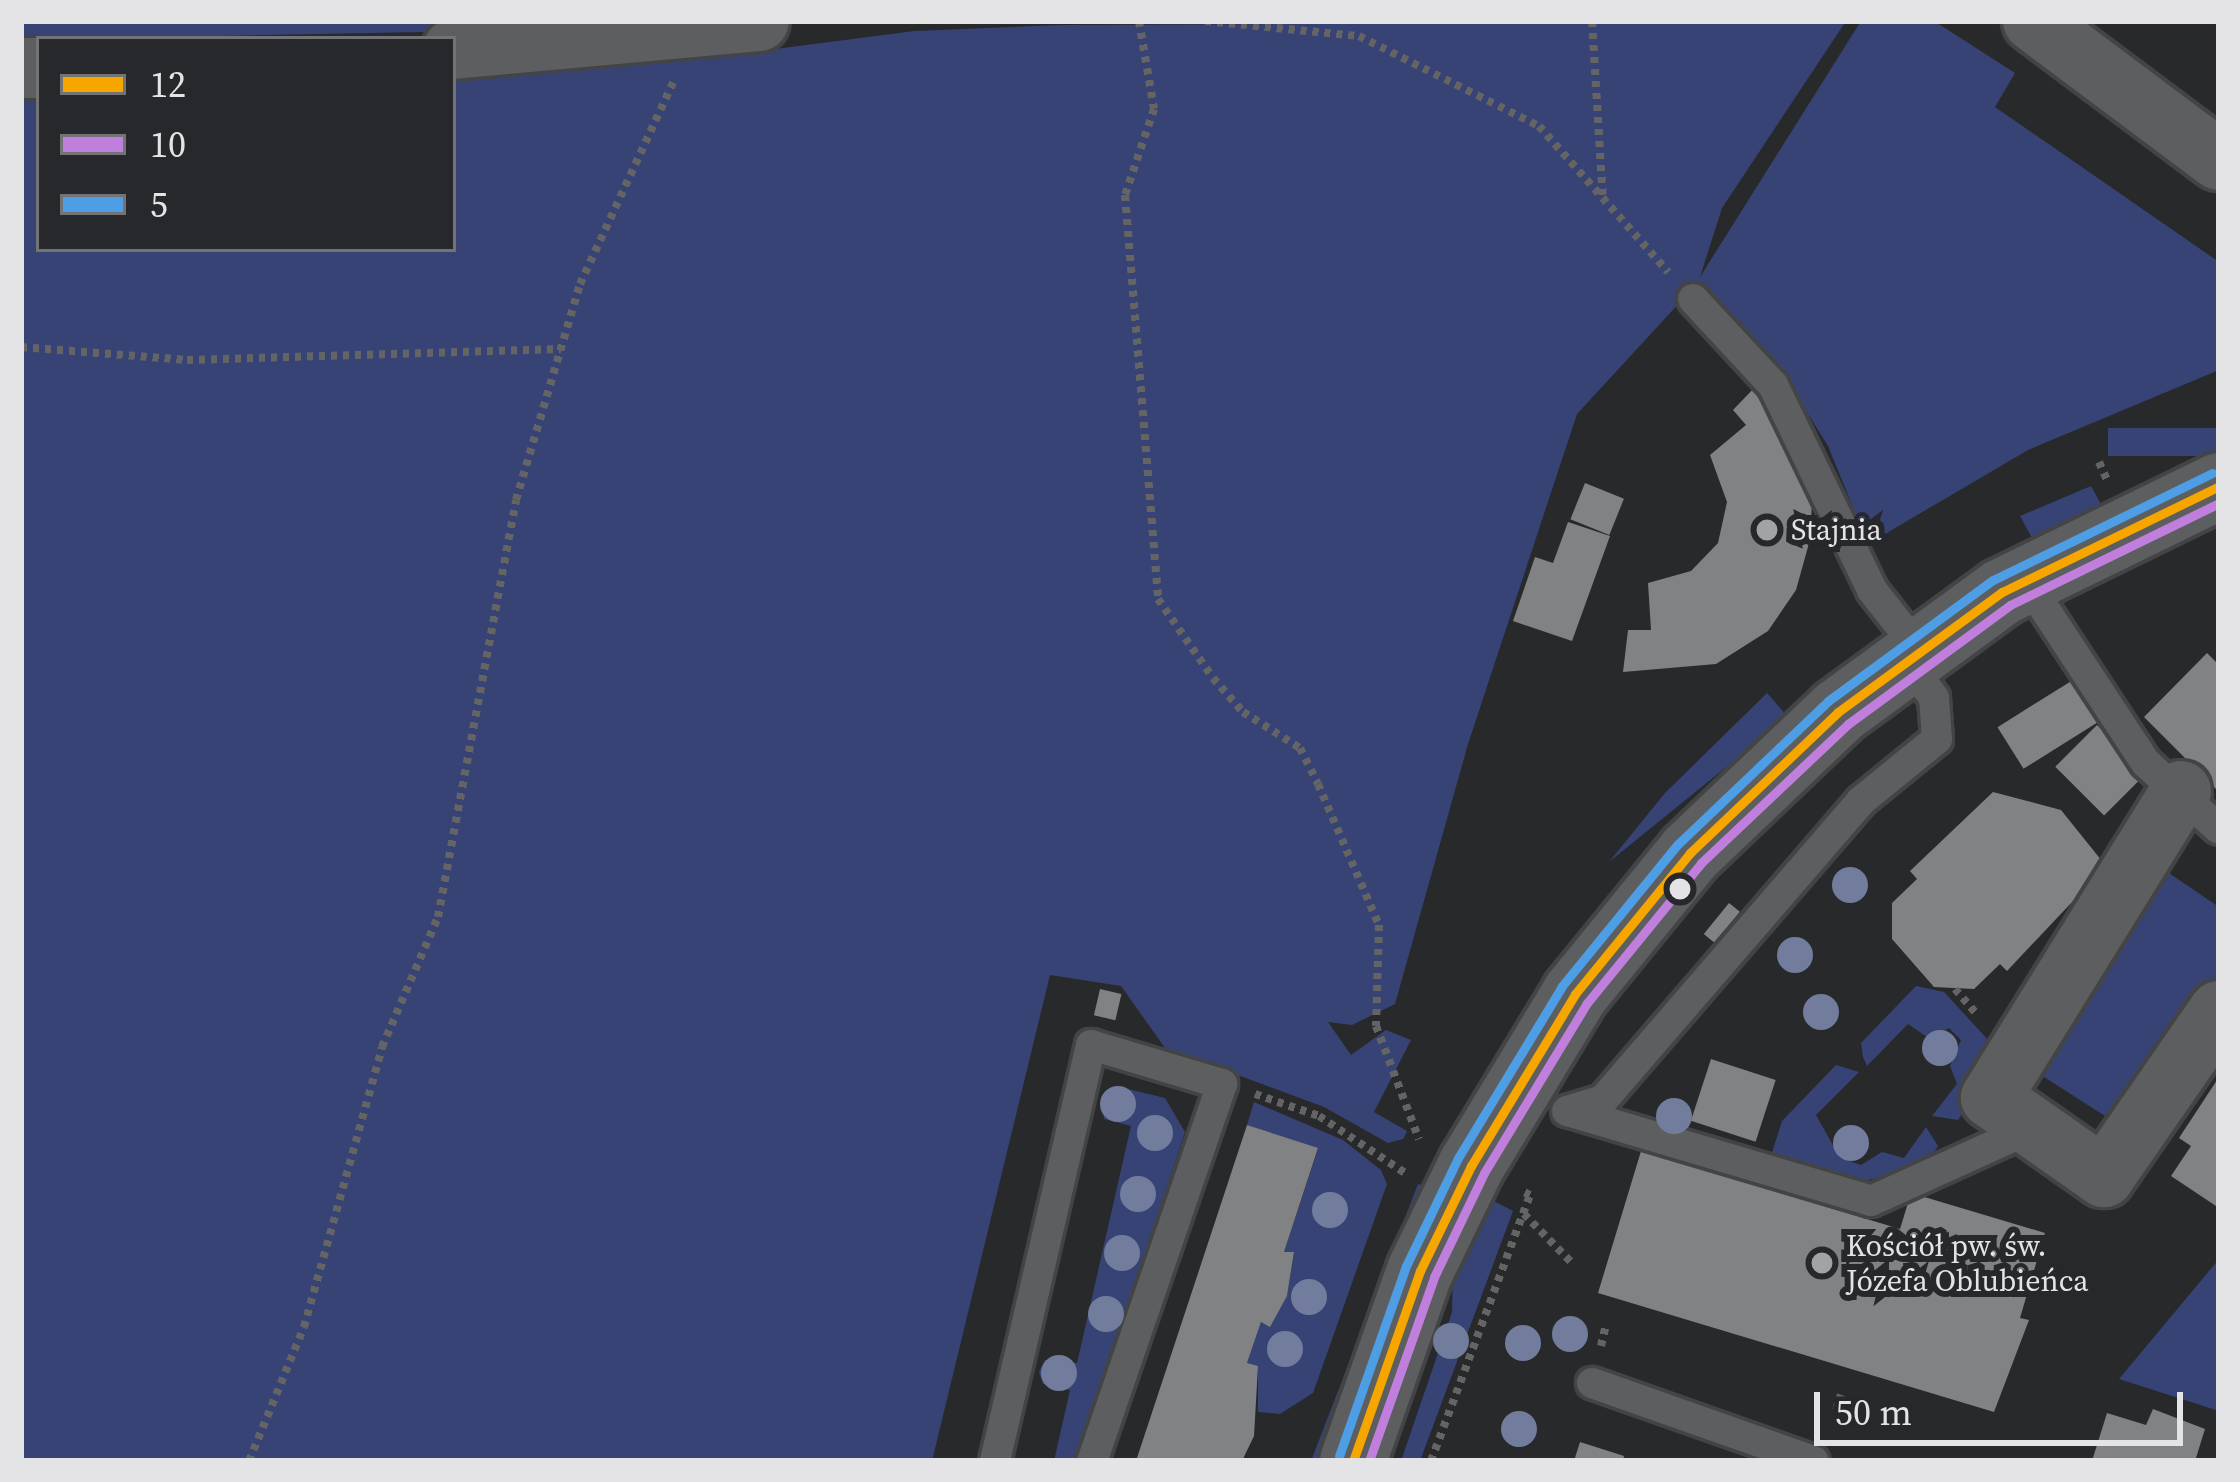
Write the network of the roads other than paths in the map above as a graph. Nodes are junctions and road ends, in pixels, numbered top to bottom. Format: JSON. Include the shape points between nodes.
{"nodes":[{"id":1,"x":2033,"y":21,"type":"edge"},
{"id":2,"x":733,"y":23,"type":"edge"},
{"id":3,"x":456,"y":49,"type":"edge"},
{"id":4,"x":2219,"y":160,"type":"edge"},
{"id":5,"x":1693,"y":299,"type":"road end"},
{"id":6,"x":2219,"y":486,"type":"edge"},
{"id":7,"x":2025,"y":579,"type":"junction"},
{"id":8,"x":1913,"y":655,"type":"junction"},
{"id":9,"x":2200,"y":810,"type":"edge"},
{"id":10,"x":2219,"y":1012,"type":"edge"},
{"id":11,"x":1539,"y":1102,"type":"junction"},
{"id":12,"x":2030,"y":1129,"type":"junction"},
{"id":13,"x":1592,"y":1383,"type":"dead end"},
{"id":14,"x":1734,"y":1448,"type":"edge"},
{"id":15,"x":994,"y":1461,"type":"edge"},
{"id":16,"x":1092,"y":1461,"type":"edge"},
{"id":17,"x":1352,"y":1461,"type":"edge"},
{"id":18,"x":1814,"y":1461,"type":"edge"}],
"edges":[{"from":1,"to":4,"type":"street"},
{"from":2,"to":3,"type":"street"},
{"from":5,"to":8,"type":"lane","via":[[1773,385],[1872,590]]},
{"from":6,"to":7,"type":"street"},
{"from":7,"to":8,"type":"street"},
{"from":7,"to":9,"type":"lane","via":[[2135,749]]},
{"from":8,"to":11,"type":"street","via":[[1838,712],[1690,853],[1575,994]]},
{"from":8,"to":11,"type":"lane","via":[[1934,698],[1937,739],[1861,801],[1603,1100]]},
{"from":9,"to":12,"type":"street","via":[[1991,1098]]},
{"from":10,"to":12,"type":"street","via":[[2104,1177]]},
{"from":11,"to":12,"type":"lane","via":[[1870,1201]]},
{"from":11,"to":17,"type":"street","via":[[1429,1249]]},
{"from":13,"to":14,"type":"lane"},
{"from":14,"to":18,"type":"lane"},
{"from":15,"to":16,"type":"lane","via":[[1091,1045],[1222,1084]]}]}
